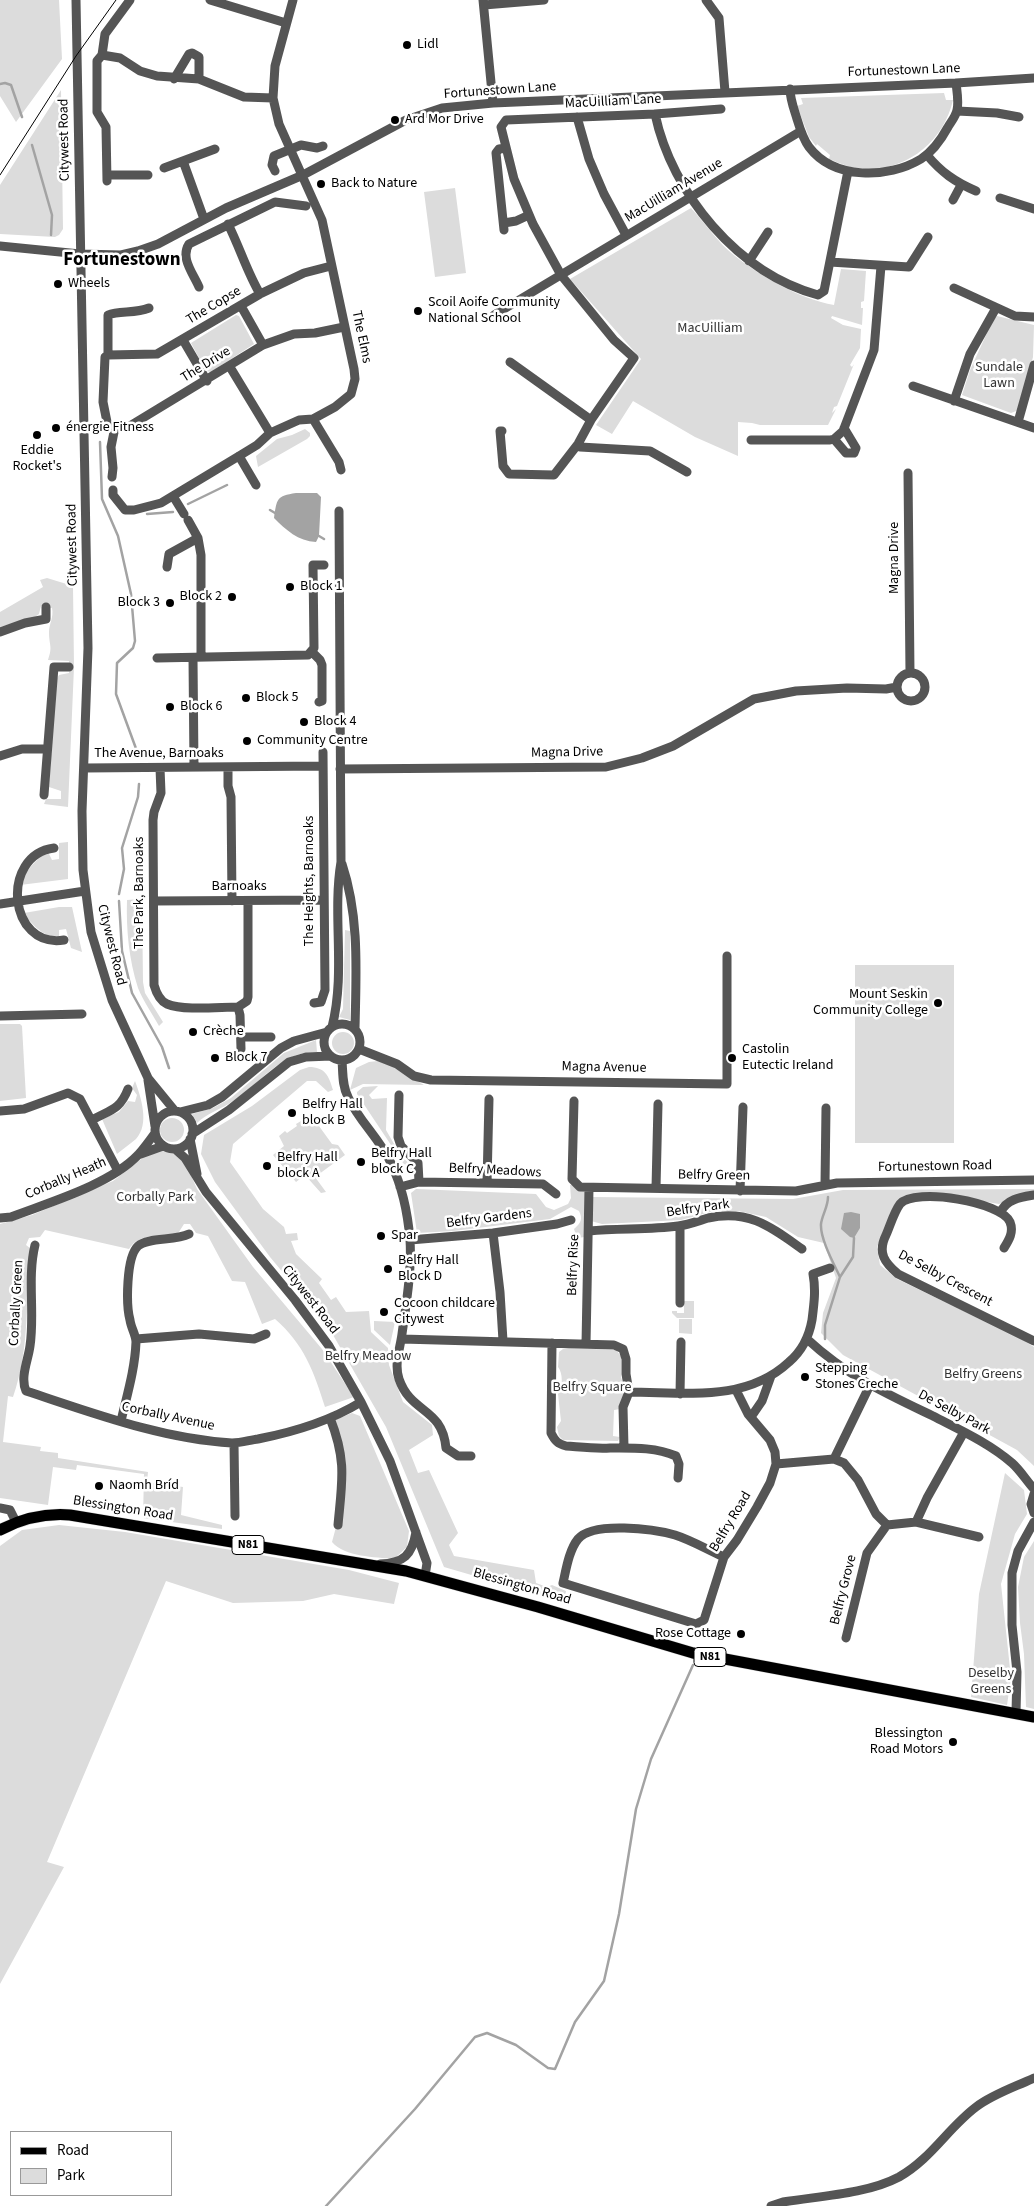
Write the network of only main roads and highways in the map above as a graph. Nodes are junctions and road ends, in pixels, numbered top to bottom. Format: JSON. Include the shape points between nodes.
{"nodes":[{"id":1,"x":0,"y":1530,"type":"edge"},
{"id":2,"x":1034,"y":1717,"type":"edge"}],
"edges":[{"from":1,"to":2,"type":"main road","name":"Blessington Road","number":"N81","via":[[41,1516],[70,1516],[367,1564],[425,1576],[693,1653]]}]}
